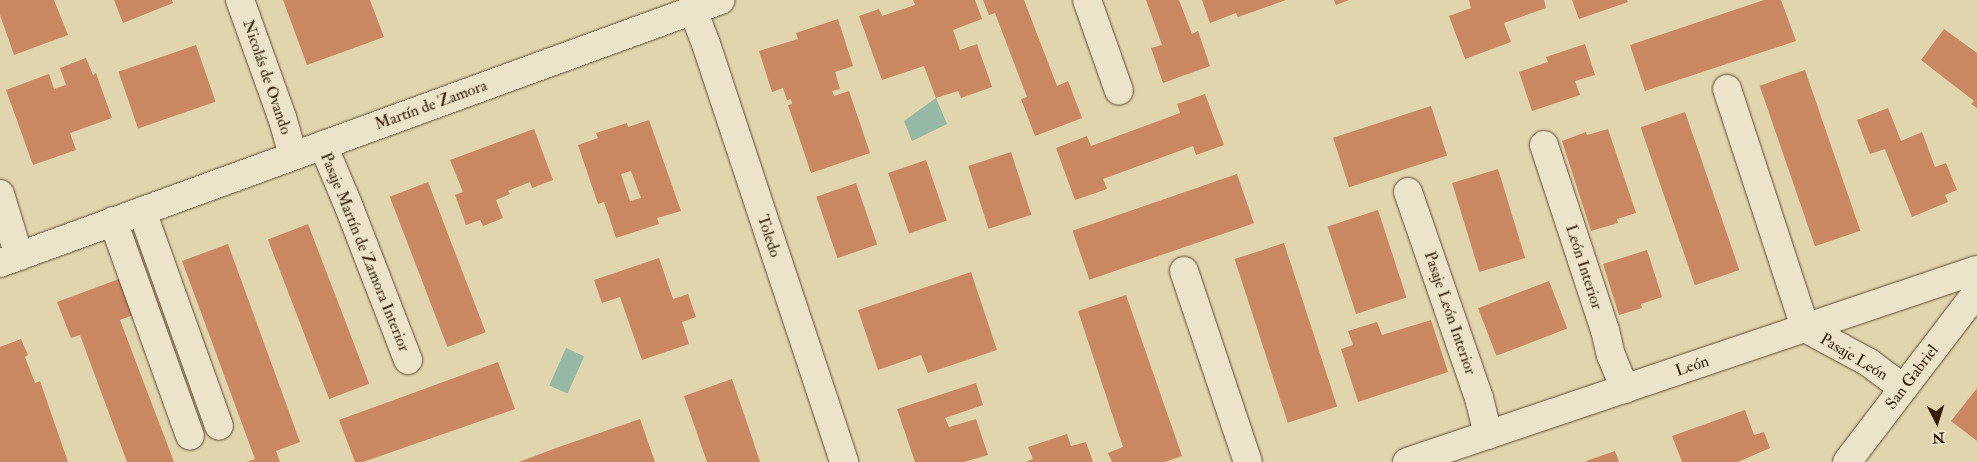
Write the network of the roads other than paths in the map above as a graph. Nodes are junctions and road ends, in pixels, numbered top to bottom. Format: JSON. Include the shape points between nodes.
{"nodes":[{"id":1,"x":240,"y":0,"type":"edge"},
{"id":2,"x":721,"y":0,"type":"edge"},
{"id":3,"x":1087,"y":0,"type":"edge"},
{"id":4,"x":693,"y":10,"type":"junction"},
{"id":5,"x":1727,"y":89,"type":"dead end"},
{"id":6,"x":1119,"y":91,"type":"dead end"},
{"id":7,"x":323,"y":145,"type":"junction"},
{"id":8,"x":1544,"y":145,"type":"dead end"},
{"id":9,"x":293,"y":154,"type":"junction"},
{"id":10,"x":1408,"y":192,"type":"dead end"},
{"id":11,"x":0,"y":194,"type":"edge"},
{"id":12,"x":142,"y":211,"type":"junction"},
{"id":13,"x":113,"y":221,"type":"junction"},
{"id":14,"x":10,"y":260,"type":"edge"},
{"id":15,"x":1977,"y":270,"type":"edge"},
{"id":16,"x":1184,"y":271,"type":"dead end"},
{"id":17,"x":1977,"y":292,"type":"edge"},
{"id":18,"x":1805,"y":328,"type":"junction"},
{"id":19,"x":408,"y":360,"type":"dead end"},
{"id":20,"x":1903,"y":388,"type":"junction"},
{"id":21,"x":1624,"y":389,"type":"junction"},
{"id":22,"x":219,"y":426,"type":"dead end"},
{"id":23,"x":1488,"y":435,"type":"junction"},
{"id":24,"x":190,"y":436,"type":"dead end"},
{"id":25,"x":844,"y":462,"type":"edge"},
{"id":26,"x":1248,"y":462,"type":"edge"},
{"id":27,"x":1407,"y":462,"type":"edge"},
{"id":28,"x":1847,"y":462,"type":"edge"}],
"edges":[{"from":1,"to":9,"type":"street","name":"Nicolás de Ovando"},
{"from":2,"to":4,"type":"street","name":"Martín de Zamora"},
{"from":3,"to":6,"type":"street"},
{"from":4,"to":7,"type":"street","name":"Martín de Zamora"},
{"from":4,"to":25,"type":"street","name":"Toledo"},
{"from":5,"to":18,"type":"street"},
{"from":7,"to":9,"type":"street","name":"Martín de Zamora"},
{"from":7,"to":19,"type":"street","name":"Pasaje Martín de Zamora Interior"},
{"from":8,"to":21,"type":"street","name":"León Interior"},
{"from":9,"to":12,"type":"street","name":"Martín de Zamora"},
{"from":10,"to":23,"type":"street","name":"Pasaje León Interior","via":[[1479,398]]},
{"from":11,"to":14,"type":"street"},
{"from":12,"to":13,"type":"street","name":"Martín de Zamora"},
{"from":12,"to":22,"type":"street"},
{"from":13,"to":14,"type":"street","name":"Martín de Zamora"},
{"from":13,"to":24,"type":"street"},
{"from":15,"to":18,"type":"street","name":"León"},
{"from":16,"to":26,"type":"street"},
{"from":17,"to":20,"type":"street","name":"San Gabriel"},
{"from":18,"to":20,"type":"street","name":"Pasaje León","via":[[1868,362]]},
{"from":18,"to":21,"type":"street","name":"León"},
{"from":20,"to":28,"type":"street","name":"San Gabriel"},
{"from":21,"to":23,"type":"street","name":"León"},
{"from":23,"to":27,"type":"street","name":"León"}]}
